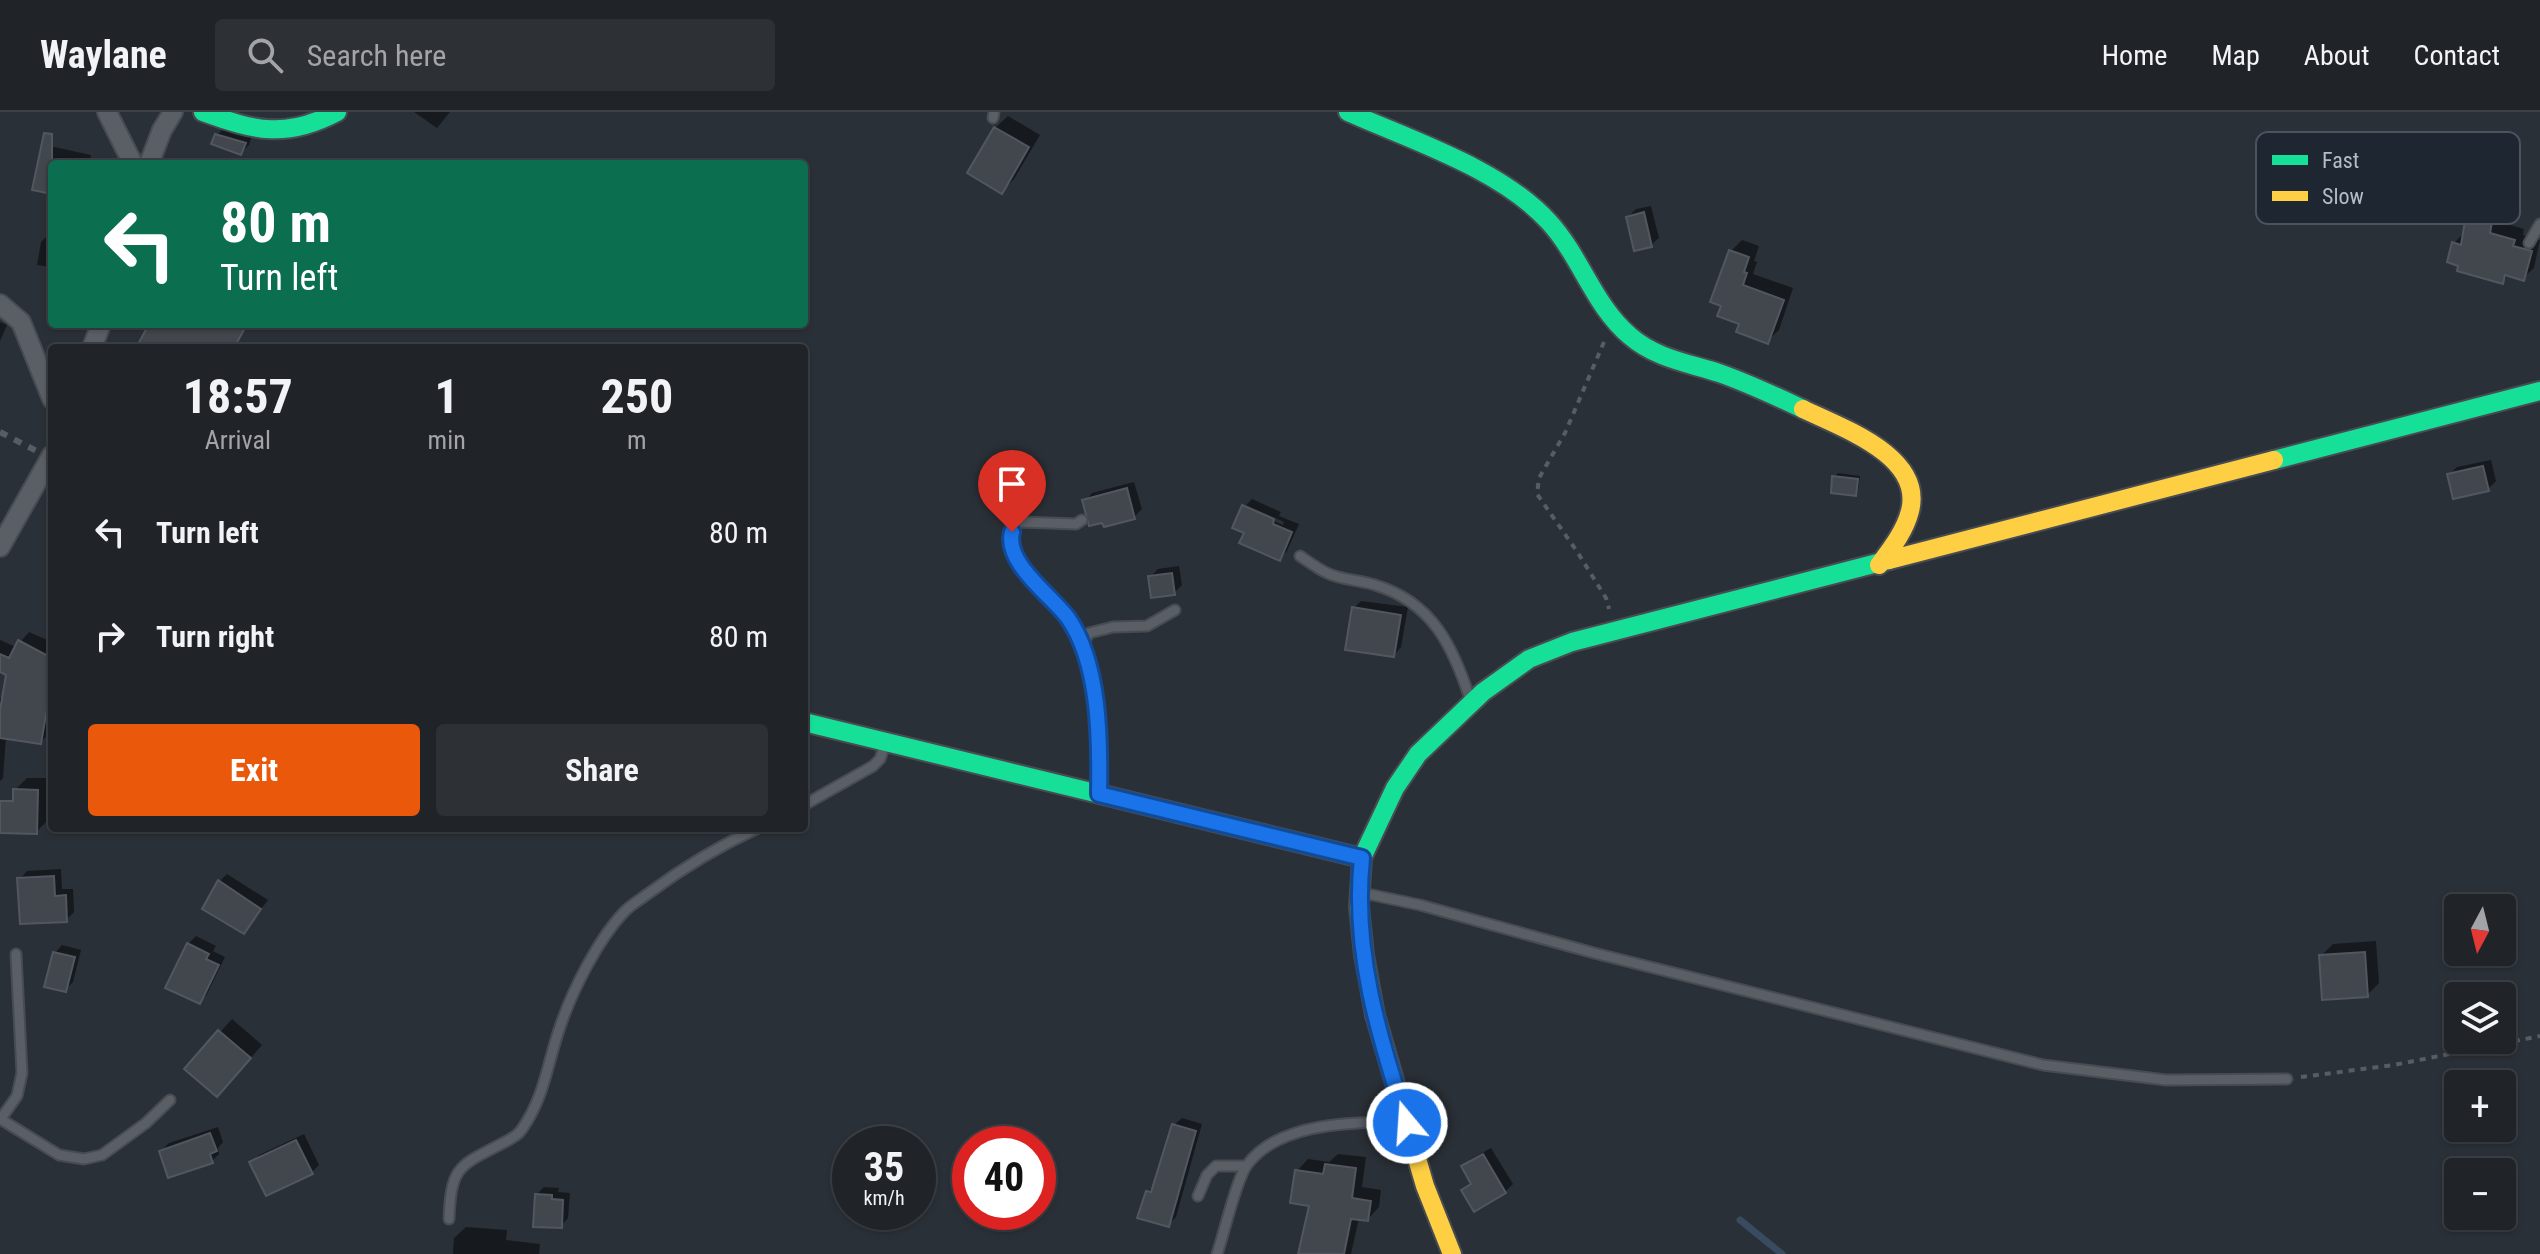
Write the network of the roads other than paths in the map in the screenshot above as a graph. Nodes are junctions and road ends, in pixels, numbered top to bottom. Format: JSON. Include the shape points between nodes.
{"nodes":[{"id":1,"x":107,"y":112,"type":"edge"},
{"id":2,"x":173,"y":112,"type":"edge"},
{"id":3,"x":203,"y":112,"type":"edge"},
{"id":4,"x":337,"y":112,"type":"edge"},
{"id":5,"x":1348,"y":112,"type":"edge"},
{"id":6,"x":131,"y":160,"type":"edge"},
{"id":7,"x":151,"y":160,"type":"edge"},
{"id":8,"x":2540,"y":224,"type":"edge"},
{"id":9,"x":2529,"y":243,"type":"dead end"},
{"id":10,"x":0,"y":304,"type":"edge"},
{"id":11,"x":48,"y":389,"type":"edge"},
{"id":12,"x":2539,"y":389,"type":"edge"},
{"id":13,"x":48,"y":462,"type":"edge"},
{"id":14,"x":1082,"y":520,"type":"dead end"},
{"id":15,"x":0,"y":547,"type":"edge"},
{"id":16,"x":1300,"y":556,"type":"dead end"},
{"id":17,"x":1879,"y":565,"type":"junction"},
{"id":18,"x":1175,"y":610,"type":"dead end"},
{"id":19,"x":1082,"y":646,"type":"junction"},
{"id":20,"x":1471,"y":703,"type":"junction"},
{"id":21,"x":808,"y":723,"type":"edge"},
{"id":22,"x":886,"y":742,"type":"junction"},
{"id":23,"x":1099,"y":794,"type":"junction"},
{"id":24,"x":808,"y":803,"type":"edge"},
{"id":25,"x":749,"y":832,"type":"edge"},
{"id":26,"x":1362,"y":858,"type":"junction"},
{"id":27,"x":1360,"y":892,"type":"junction"},
{"id":28,"x":16,"y":954,"type":"dead end"},
{"id":29,"x":2287,"y":1079,"type":"road end"},
{"id":30,"x":170,"y":1100,"type":"dead end"},
{"id":31,"x":1,"y":1120,"type":"edge"},
{"id":32,"x":1407,"y":1123,"type":"junction"},
{"id":33,"x":1246,"y":1166,"type":"junction"},
{"id":34,"x":1198,"y":1196,"type":"dead end"},
{"id":35,"x":449,"y":1219,"type":"dead end"},
{"id":36,"x":1217,"y":1254,"type":"edge"},
{"id":37,"x":1452,"y":1254,"type":"edge"}],
"edges":[{"from":1,"to":6,"type":"street"},
{"from":2,"to":7,"type":"street"},
{"from":3,"to":4,"type":"street","via":[[275,133],[309,127]]},
{"from":5,"to":17,"type":"street","via":[[1494,180],[1528,202],[1551,224],[1625,333],[1644,347],[1728,376],[1842,429],[1905,469],[1913,495],[1909,518]]},
{"from":8,"to":9,"type":"lane"},
{"from":10,"to":11,"type":"street","via":[[21,322]]},
{"from":12,"to":17,"type":"street"},
{"from":13,"to":15,"type":"street"},
{"from":14,"to":19,"type":"lane","via":[[1021,522],[1010,537],[1020,565],[1068,619]]},
{"from":16,"to":20,"type":"lane","via":[[1329,574],[1376,585],[1423,609],[1461,670]]},
{"from":17,"to":20,"type":"street","via":[[1572,642],[1529,659]]},
{"from":18,"to":19,"type":"lane","via":[[1147,626],[1089,633]]},
{"from":19,"to":23,"type":"lane","via":[[1100,752]]},
{"from":20,"to":26,"type":"street","via":[[1418,754],[1395,788]]},
{"from":21,"to":22,"type":"street"},
{"from":22,"to":23,"type":"street"},
{"from":22,"to":24,"type":"lane","via":[[873,766]]},
{"from":23,"to":26,"type":"street"},
{"from":25,"to":35,"type":"lane","via":[[682,868],[625,911],[576,989],[540,1099],[520,1133],[466,1161],[458,1171],[450,1190]]},
{"from":26,"to":27,"type":"street"},
{"from":27,"to":29,"type":"lane","via":[[2043,1065],[2166,1080]]},
{"from":27,"to":32,"type":"street","via":[[1371,999]]},
{"from":28,"to":31,"type":"lane","via":[[22,1073],[17,1096]]},
{"from":30,"to":31,"type":"lane","via":[[102,1155],[84,1159],[59,1155]]},
{"from":32,"to":33,"type":"lane","via":[[1376,1121],[1289,1134]]},
{"from":32,"to":37,"type":"street"},
{"from":33,"to":34,"type":"lane","via":[[1216,1166]]},
{"from":33,"to":36,"type":"lane"}]}
